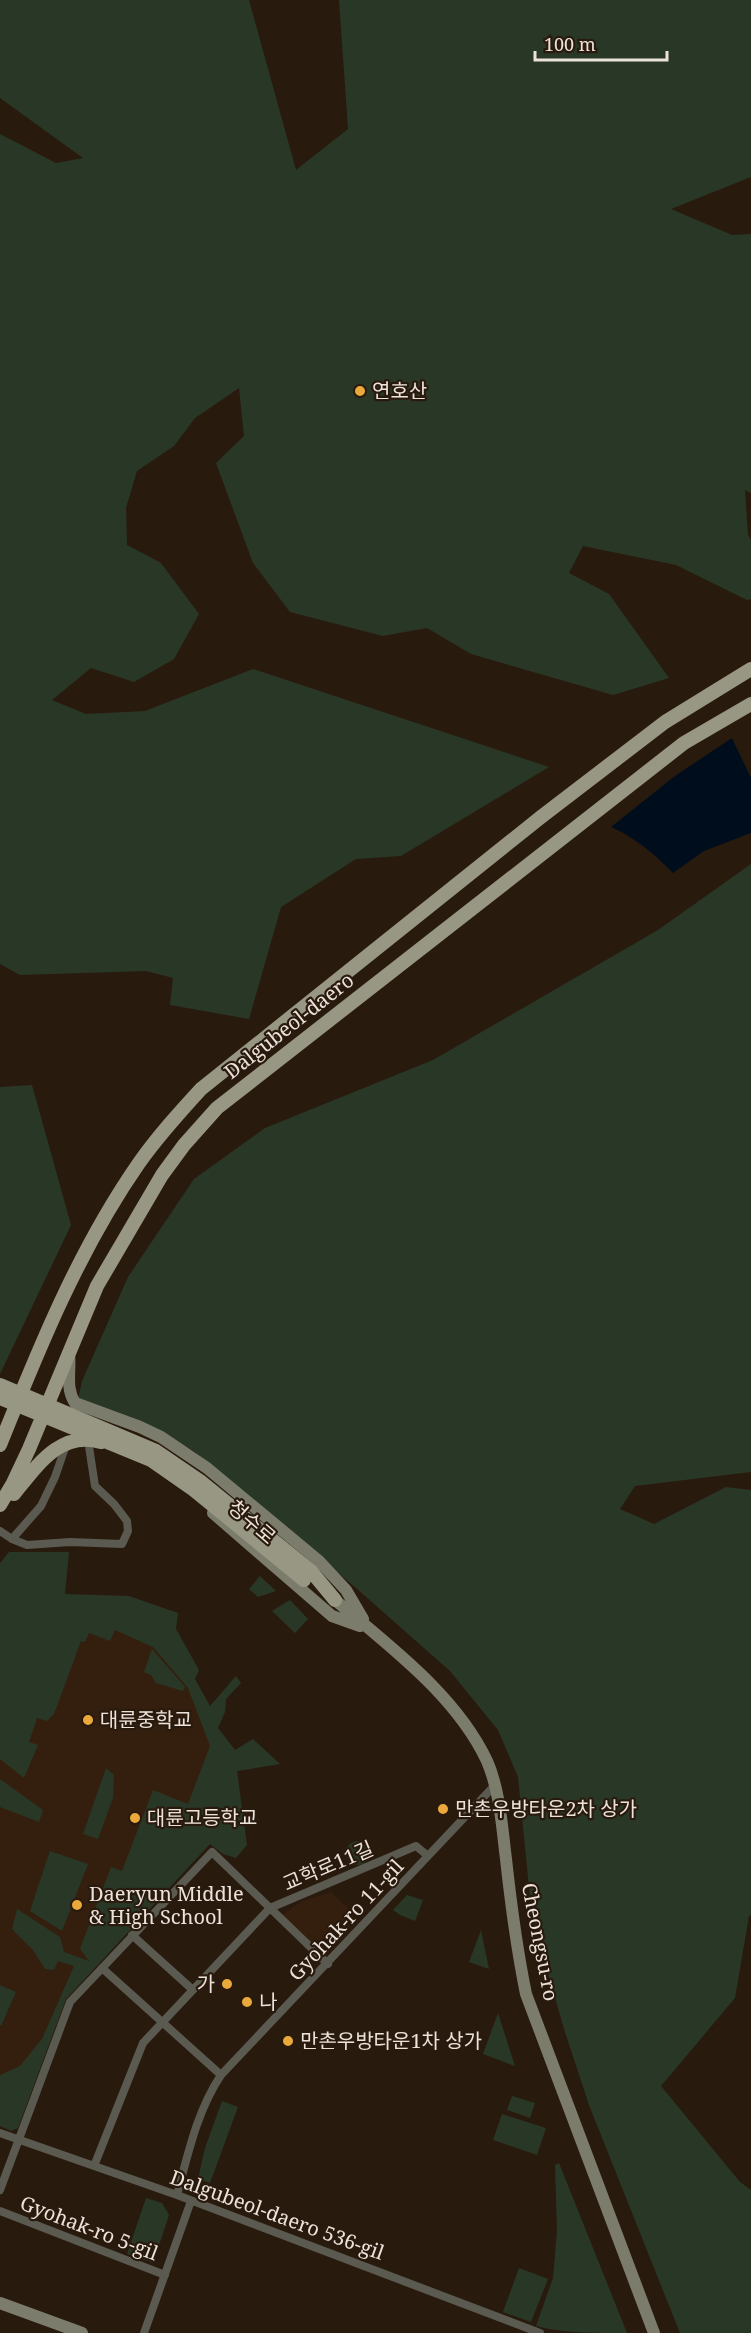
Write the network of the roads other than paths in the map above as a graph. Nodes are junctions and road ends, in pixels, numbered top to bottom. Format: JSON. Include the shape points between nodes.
{"nodes":[{"id":1,"x":751,"y":669,"type":"edge"},
{"id":2,"x":751,"y":704,"type":"edge"},
{"id":3,"x":69,"y":1353,"type":"junction"},
{"id":4,"x":29,"y":1374,"type":"junction"},
{"id":5,"x":0,"y":1385,"type":"edge"},
{"id":6,"x":0,"y":1398,"type":"edge"},
{"id":7,"x":0,"y":1424,"type":"edge"},
{"id":8,"x":88,"y":1440,"type":"junction"},
{"id":9,"x":66,"y":1443,"type":"junction"},
{"id":10,"x":0,"y":1445,"type":"edge"},
{"id":11,"x":110,"y":1445,"type":"joint"},
{"id":12,"x":0,"y":1507,"type":"edge"},
{"id":13,"x":0,"y":1531,"type":"edge"},
{"id":14,"x":12,"y":1539,"type":"junction"},
{"id":15,"x":311,"y":1571,"type":"junction"},
{"id":16,"x":335,"y":1600,"type":"joint"},
{"id":17,"x":368,"y":1628,"type":"junction"},
{"id":18,"x":495,"y":1785,"type":"junction"},
{"id":19,"x":428,"y":1856,"type":"junction"},
{"id":20,"x":270,"y":1908,"type":"junction"},
{"id":21,"x":132,"y":1935,"type":"junction"},
{"id":22,"x":328,"y":1964,"type":"junction"},
{"id":23,"x":102,"y":1968,"type":"junction"},
{"id":24,"x":193,"y":1990,"type":"junction"},
{"id":25,"x":163,"y":2022,"type":"junction"},
{"id":26,"x":221,"y":2076,"type":"junction"},
{"id":27,"x":0,"y":2133,"type":"edge"},
{"id":28,"x":18,"y":2139,"type":"junction"},
{"id":29,"x":94,"y":2166,"type":"junction"},
{"id":30,"x":0,"y":2190,"type":"edge"},
{"id":31,"x":177,"y":2195,"type":"junction"},
{"id":32,"x":191,"y":2201,"type":"junction"},
{"id":33,"x":0,"y":2211,"type":"edge"},
{"id":34,"x":165,"y":2275,"type":"junction"},
{"id":35,"x":0,"y":2303,"type":"edge"},
{"id":36,"x":82,"y":2333,"type":"edge"},
{"id":37,"x":144,"y":2333,"type":"edge"},
{"id":38,"x":540,"y":2333,"type":"edge"},
{"id":39,"x":654,"y":2333,"type":"edge"}],
"edges":[{"from":1,"to":4,"type":"main road","name":"Dalgubeol-daero","via":[[665,722],[201,1089],[162,1132],[119,1194],[72,1276]]},
{"from":2,"to":3,"type":"main road","name":"Dalgubeol-daero","via":[[684,743],[217,1108],[184,1145],[146,1202],[97,1286]]},
{"from":3,"to":12,"type":"main road","name":"Dalgubeol-daero"},
{"from":3,"to":15,"type":"main road","name":"청수로","via":[[68,1382],[75,1403],[161,1437],[207,1468]]},
{"from":4,"to":7,"type":"main road"},
{"from":4,"to":10,"type":"main road","name":"Dalgubeol-daero"},
{"from":5,"to":15,"type":"main road","bridge":true,"via":[[156,1451],[200,1481]]},
{"from":6,"to":15,"type":"main road","bridge":true,"via":[[151,1460]]},
{"from":8,"to":9,"type":"main road"},
{"from":8,"to":11,"type":"main road"},
{"from":8,"to":14,"type":"street","via":[[95,1486],[127,1521],[128,1531],[122,1544],[27,1545]]},
{"from":9,"to":12,"type":"main road","via":[[41,1461]]},
{"from":9,"to":14,"type":"street","via":[[41,1506]]},
{"from":11,"to":17,"type":"main road","name":"청수로","via":[[142,1459],[179,1484],[332,1616]]},
{"from":13,"to":14,"type":"street"},
{"from":15,"to":16,"type":"main road"},
{"from":15,"to":17,"type":"main road","name":"청수로","via":[[346,1590]]},
{"from":16,"to":17,"type":"main road","name":"Cheongsu-ro"},
{"from":17,"to":18,"type":"main road","name":"Cheongsu-ro","via":[[456,1712],[482,1752]]},
{"from":18,"to":19,"type":"street","name":"Gyohak-ro 11-gil"},
{"from":18,"to":39,"type":"main road","name":"Cheongsu-ro","via":[[526,1994]]},
{"from":19,"to":20,"type":"street","name":"교학로11길","via":[[416,1845]]},
{"from":19,"to":22,"type":"street","name":"Gyohak-ro 11-gil"},
{"from":20,"to":21,"type":"street","via":[[212,1852]]},
{"from":20,"to":22,"type":"street"},
{"from":20,"to":24,"type":"street"},
{"from":21,"to":23,"type":"street"},
{"from":21,"to":24,"type":"street"},
{"from":22,"to":26,"type":"street","name":"Gyohak-ro 11-gil"},
{"from":23,"to":25,"type":"street"},
{"from":23,"to":28,"type":"street","via":[[70,2002]]},
{"from":24,"to":25,"type":"street"},
{"from":25,"to":26,"type":"street"},
{"from":25,"to":29,"type":"street","via":[[143,2043]]},
{"from":26,"to":31,"type":"street","name":"Gyohak-ro 11-gil","via":[[210,2092],[192,2138]]},
{"from":27,"to":28,"type":"street","name":"Dalgubeol-daero 536-gil"},
{"from":28,"to":29,"type":"street","name":"Dalgubeol-daero 536-gil"},
{"from":28,"to":30,"type":"street"},
{"from":29,"to":31,"type":"street","name":"Dalgubeol-daero 536-gil"},
{"from":31,"to":32,"type":"street","name":"Dalgubeol-daero 536-gil"},
{"from":32,"to":34,"type":"street"},
{"from":32,"to":38,"type":"street","name":"Dalgubeol-daero 536-gil"},
{"from":33,"to":34,"type":"street","name":"Gyohak-ro 5-gil"},
{"from":34,"to":37,"type":"street"},
{"from":35,"to":36,"type":"main road"}]}
